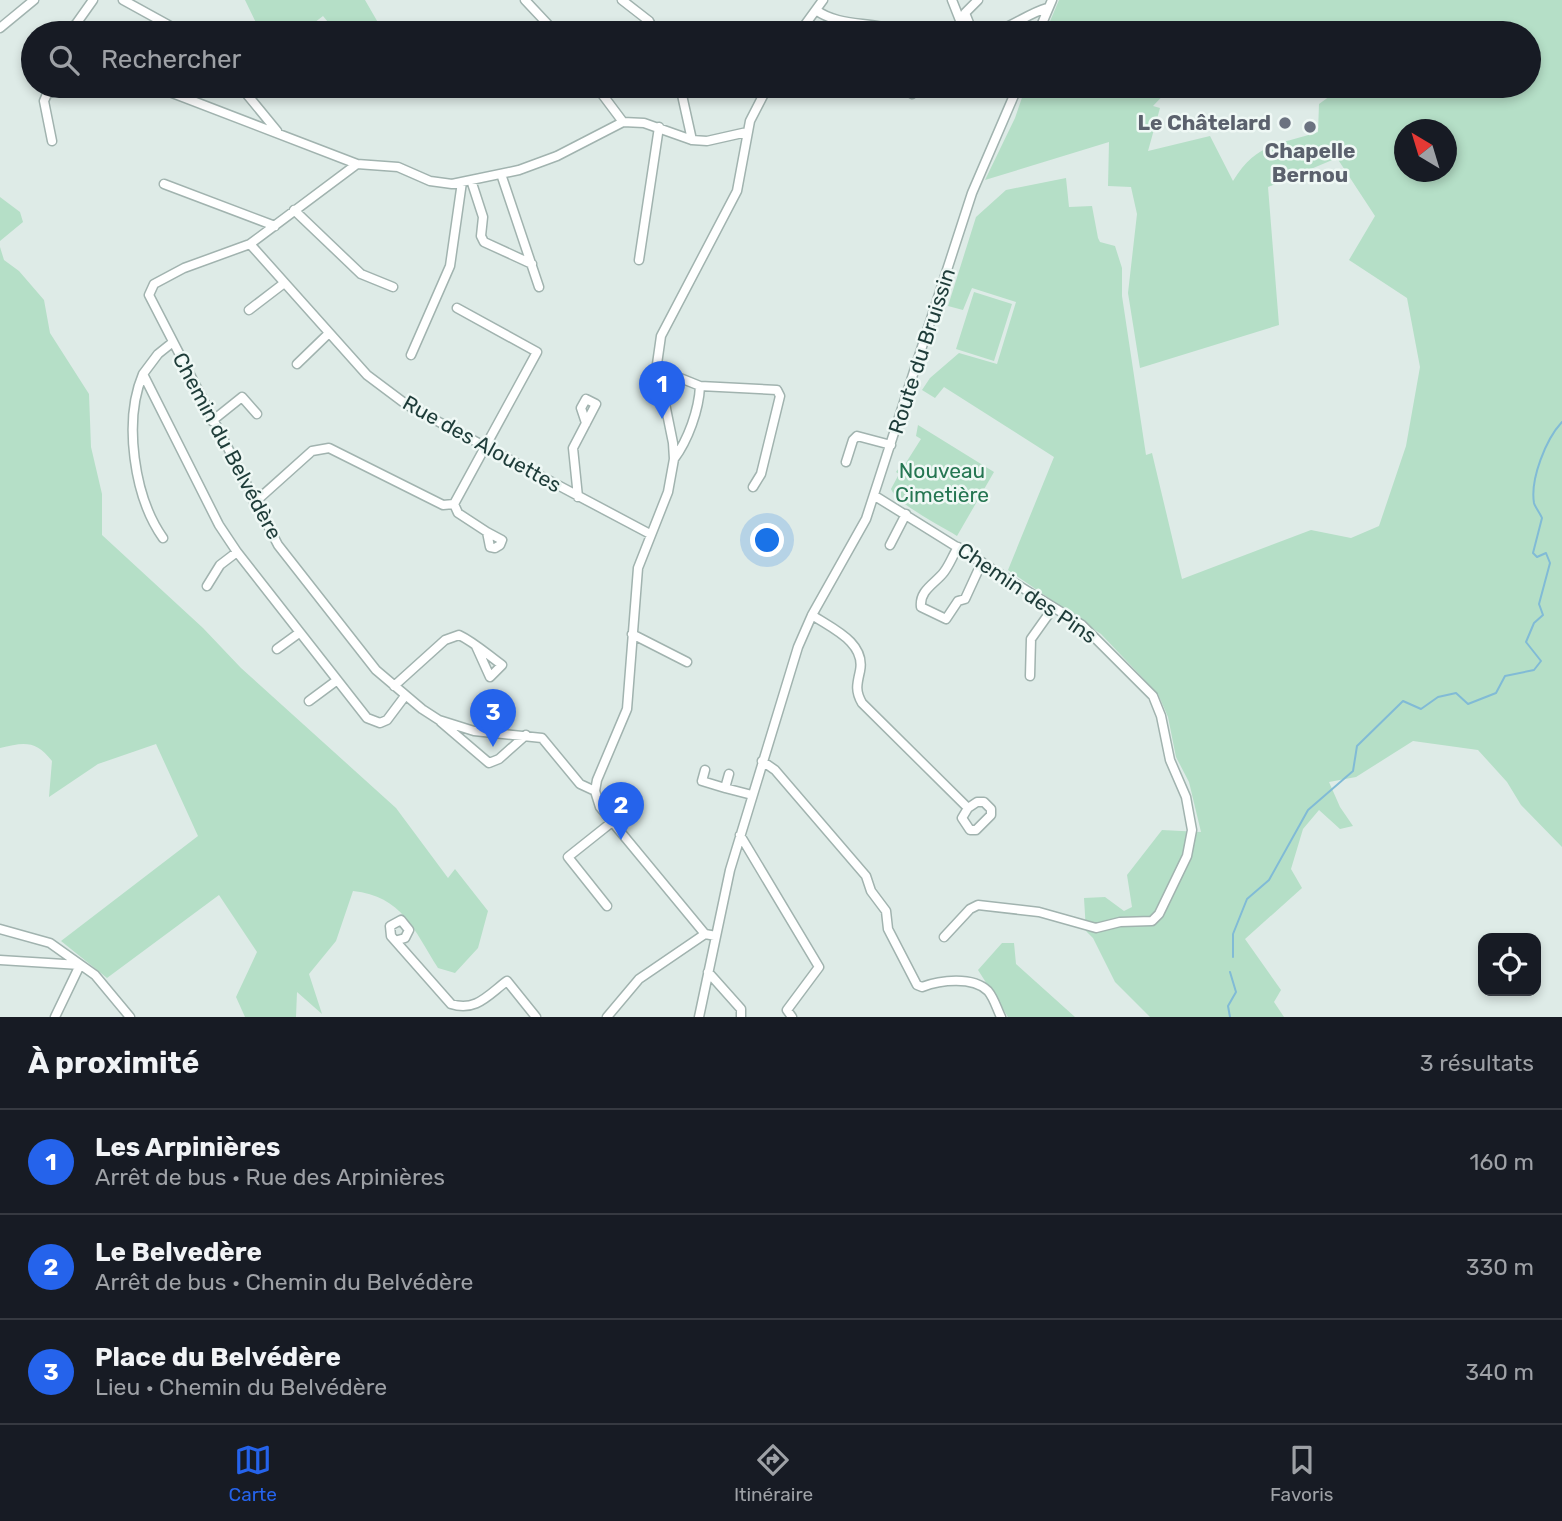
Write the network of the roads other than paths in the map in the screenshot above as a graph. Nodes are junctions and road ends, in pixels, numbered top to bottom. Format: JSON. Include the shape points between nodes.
{"nodes":[{"id":1,"x":34,"y":0,"type":"edge"},
{"id":2,"x":93,"y":0,"type":"edge"},
{"id":3,"x":123,"y":0,"type":"edge"},
{"id":4,"x":622,"y":0,"type":"edge"},
{"id":5,"x":823,"y":0,"type":"edge"},
{"id":6,"x":952,"y":0,"type":"edge"},
{"id":7,"x":978,"y":0,"type":"edge"},
{"id":8,"x":530,"y":1,"type":"edge"},
{"id":9,"x":1050,"y":4,"type":"edge"},
{"id":10,"x":816,"y":10,"type":"junction"},
{"id":11,"x":78,"y":21,"type":"edge"},
{"id":12,"x":161,"y":21,"type":"edge"},
{"id":13,"x":546,"y":21,"type":"edge"},
{"id":14,"x":649,"y":21,"type":"edge"},
{"id":15,"x":808,"y":21,"type":"edge"},
{"id":16,"x":842,"y":21,"type":"edge"},
{"id":17,"x":960,"y":21,"type":"edge"},
{"id":18,"x":968,"y":21,"type":"edge"},
{"id":19,"x":1017,"y":21,"type":"edge"},
{"id":20,"x":1043,"y":21,"type":"edge"},
{"id":21,"x":0,"y":28,"type":"edge"},
{"id":22,"x":44,"y":98,"type":"edge"},
{"id":23,"x":183,"y":98,"type":"edge"},
{"id":24,"x":250,"y":98,"type":"edge"},
{"id":25,"x":605,"y":98,"type":"edge"},
{"id":26,"x":683,"y":98,"type":"edge"},
{"id":27,"x":763,"y":98,"type":"edge"},
{"id":28,"x":1013,"y":98,"type":"edge"},
{"id":29,"x":623,"y":122,"type":"junction"},
{"id":30,"x":659,"y":127,"type":"junction"},
{"id":31,"x":277,"y":131,"type":"junction"},
{"id":32,"x":747,"y":132,"type":"junction"},
{"id":33,"x":692,"y":140,"type":"junction"},
{"id":34,"x":52,"y":141,"type":"dead end"},
{"id":35,"x":357,"y":164,"type":"junction"},
{"id":36,"x":501,"y":174,"type":"junction"},
{"id":37,"x":466,"y":181,"type":"junction"},
{"id":38,"x":163,"y":184,"type":"dead end"},
{"id":39,"x":294,"y":211,"type":"junction"},
{"id":40,"x":275,"y":226,"type":"junction"},
{"id":41,"x":250,"y":244,"type":"junction"},
{"id":42,"x":639,"y":260,"type":"dead end"},
{"id":43,"x":532,"y":264,"type":"junction"},
{"id":44,"x":283,"y":284,"type":"junction"},
{"id":45,"x":394,"y":287,"type":"dead end"},
{"id":46,"x":539,"y":287,"type":"dead end"},
{"id":47,"x":457,"y":308,"type":"dead end"},
{"id":48,"x":249,"y":310,"type":"dead end"},
{"id":49,"x":328,"y":334,"type":"junction"},
{"id":50,"x":173,"y":342,"type":"junction"},
{"id":51,"x":411,"y":355,"type":"dead end"},
{"id":52,"x":297,"y":364,"type":"dead end"},
{"id":53,"x":658,"y":369,"type":"junction"},
{"id":54,"x":143,"y":374,"type":"junction"},
{"id":55,"x":700,"y":386,"type":"junction"},
{"id":56,"x":257,"y":414,"type":"dead end"},
{"id":57,"x":212,"y":421,"type":"junction"},
{"id":58,"x":586,"y":423,"type":"dead end"},
{"id":59,"x":891,"y":445,"type":"junction"},
{"id":60,"x":485,"y":448,"type":"junction"},
{"id":61,"x":674,"y":459,"type":"junction"},
{"id":62,"x":846,"y":462,"type":"dead end"},
{"id":63,"x":753,"y":487,"type":"dead end"},
{"id":64,"x":875,"y":496,"type":"junction"},
{"id":65,"x":578,"y":497,"type":"junction"},
{"id":66,"x":254,"y":503,"type":"junction"},
{"id":67,"x":454,"y":504,"type":"junction"},
{"id":68,"x":906,"y":514,"type":"junction"},
{"id":69,"x":487,"y":532,"type":"dead end"},
{"id":70,"x":650,"y":534,"type":"junction"},
{"id":71,"x":163,"y":538,"type":"dead end"},
{"id":72,"x":890,"y":545,"type":"dead end"},
{"id":73,"x":958,"y":547,"type":"junction"},
{"id":74,"x":237,"y":552,"type":"junction"},
{"id":75,"x":982,"y":562,"type":"junction"},
{"id":76,"x":207,"y":586,"type":"dead end"},
{"id":77,"x":1053,"y":608,"type":"junction"},
{"id":78,"x":812,"y":615,"type":"junction"},
{"id":79,"x":299,"y":633,"type":"junction"},
{"id":80,"x":632,"y":634,"type":"junction"},
{"id":81,"x":476,"y":646,"type":"dead end"},
{"id":82,"x":277,"y":649,"type":"dead end"},
{"id":83,"x":687,"y":662,"type":"dead end"},
{"id":84,"x":1030,"y":676,"type":"dead end"},
{"id":85,"x":336,"y":681,"type":"junction"},
{"id":86,"x":394,"y":686,"type":"junction"},
{"id":87,"x":405,"y":696,"type":"junction"},
{"id":88,"x":309,"y":701,"type":"dead end"},
{"id":89,"x":439,"y":720,"type":"junction"},
{"id":90,"x":474,"y":731,"type":"junction"},
{"id":91,"x":526,"y":735,"type":"junction"},
{"id":92,"x":468,"y":747,"type":"junction"},
{"id":93,"x":762,"y":761,"type":"junction"},
{"id":94,"x":705,"y":770,"type":"dead end"},
{"id":95,"x":729,"y":774,"type":"dead end"},
{"id":96,"x":725,"y":788,"type":"junction"},
{"id":97,"x":595,"y":790,"type":"junction"},
{"id":98,"x":752,"y":795,"type":"junction"},
{"id":99,"x":968,"y":808,"type":"dead end"},
{"id":100,"x":612,"y":822,"type":"junction"},
{"id":101,"x":740,"y":835,"type":"junction"},
{"id":102,"x":607,"y":906,"type":"dead end"},
{"id":103,"x":0,"y":929,"type":"edge"},
{"id":104,"x":705,"y":933,"type":"junction"},
{"id":105,"x":716,"y":936,"type":"junction"},
{"id":106,"x":944,"y":937,"type":"dead end"},
{"id":107,"x":398,"y":940,"type":"dead end"},
{"id":108,"x":0,"y":960,"type":"edge"},
{"id":109,"x":80,"y":965,"type":"junction"},
{"id":110,"x":708,"y":972,"type":"junction"},
{"id":111,"x":55,"y":1017,"type":"edge"},
{"id":112,"x":130,"y":1017,"type":"edge"},
{"id":113,"x":536,"y":1017,"type":"edge"},
{"id":114,"x":607,"y":1017,"type":"edge"},
{"id":115,"x":699,"y":1017,"type":"edge"},
{"id":116,"x":741,"y":1017,"type":"edge"},
{"id":117,"x":792,"y":1017,"type":"edge"},
{"id":118,"x":1001,"y":1017,"type":"edge"}],
"edges":[{"from":1,"to":21,"type":"street"},
{"from":2,"to":11,"type":"street"},
{"from":3,"to":12,"type":"street"},
{"from":4,"to":14,"type":"street"},
{"from":5,"to":10,"type":"street"},
{"from":6,"to":17,"type":"street"},
{"from":7,"to":18,"type":"street","via":[[965,13]]},
{"from":8,"to":13,"type":"street"},
{"from":9,"to":19,"type":"street"},
{"from":9,"to":20,"type":"street"},
{"from":10,"to":15,"type":"street"},
{"from":10,"to":16,"type":"street"},
{"from":22,"to":34,"type":"street"},
{"from":23,"to":31,"type":"street","via":[[256,128]]},
{"from":24,"to":31,"type":"street"},
{"from":25,"to":29,"type":"street"},
{"from":26,"to":33,"type":"street"},
{"from":27,"to":32,"type":"street"},
{"from":28,"to":59,"type":"street","name":"Route du Bruissin","via":[[972,193]]},
{"from":29,"to":30,"type":"street"},
{"from":29,"to":36,"type":"street","via":[[556,156]]},
{"from":30,"to":33,"type":"street"},
{"from":30,"to":42,"type":"street"},
{"from":31,"to":35,"type":"street"},
{"from":32,"to":33,"type":"street","via":[[724,139]]},
{"from":32,"to":53,"type":"street","via":[[737,191],[662,336],[656,355]]},
{"from":35,"to":37,"type":"street","via":[[379,164],[430,180]]},
{"from":35,"to":39,"type":"street"},
{"from":36,"to":37,"type":"street"},
{"from":36,"to":43,"type":"street"},
{"from":37,"to":43,"type":"street","via":[[483,218],[484,242]]},
{"from":37,"to":51,"type":"street","via":[[450,266]]},
{"from":38,"to":40,"type":"street"},
{"from":39,"to":40,"type":"street"},
{"from":39,"to":45,"type":"street","via":[[361,274]]},
{"from":40,"to":41,"type":"street"},
{"from":41,"to":44,"type":"street","name":"Rue des Alouettes"},
{"from":41,"to":50,"type":"street","name":"Chemin du Belvédère","via":[[154,284],[149,295]]},
{"from":43,"to":46,"type":"street"},
{"from":44,"to":48,"type":"street"},
{"from":44,"to":49,"type":"street","name":"Rue des Alouettes"},
{"from":47,"to":60,"type":"street","via":[[537,352]]},
{"from":49,"to":52,"type":"street"},
{"from":49,"to":60,"type":"street","name":"Rue des Alouettes","via":[[367,374],[407,405]]},
{"from":50,"to":54,"type":"street"},
{"from":50,"to":57,"type":"street","name":"Chemin du Belvédère"},
{"from":53,"to":55,"type":"street"},
{"from":53,"to":61,"type":"street"},
{"from":54,"to":71,"type":"street","via":[[132,407],[132,429],[144,503]]},
{"from":54,"to":74,"type":"street"},
{"from":55,"to":61,"type":"street","via":[[689,429]]},
{"from":55,"to":63,"type":"street","via":[[777,390],[780,396],[761,474]]},
{"from":56,"to":57,"type":"street","via":[[242,397]]},
{"from":57,"to":66,"type":"street","name":"Chemin du Belvédère"},
{"from":58,"to":65,"type":"street","via":[[573,448]]},
{"from":59,"to":62,"type":"street","via":[[857,436]]},
{"from":59,"to":64,"type":"street","name":"Route du Bruissin"},
{"from":60,"to":65,"type":"street","name":"Rue des Alouettes"},
{"from":60,"to":67,"type":"street"},
{"from":61,"to":70,"type":"street"},
{"from":64,"to":68,"type":"street","name":"Chemin des Pins"},
{"from":64,"to":78,"type":"street","name":"Route du Bruissin","via":[[856,541]]},
{"from":65,"to":70,"type":"street","name":"Rue des Alouettes"},
{"from":66,"to":67,"type":"street","via":[[320,447],[443,505]]},
{"from":66,"to":86,"type":"street","name":"Chemin du Belvédère","via":[[303,579]]},
{"from":67,"to":69,"type":"street","via":[[458,513]]},
{"from":68,"to":72,"type":"street"},
{"from":68,"to":73,"type":"street","name":"Chemin des Pins"},
{"from":70,"to":80,"type":"street","via":[[635,583]]},
{"from":73,"to":75,"type":"street","name":"Chemin des Pins"},
{"from":73,"to":75,"type":"street","via":[[943,575],[932,581],[921,607],[946,619],[958,601],[965,599]]},
{"from":74,"to":76,"type":"street","via":[[220,565]]},
{"from":74,"to":79,"type":"street"},
{"from":75,"to":77,"type":"street","name":"Chemin des Pins"},
{"from":77,"to":84,"type":"street","via":[[1031,639]]},
{"from":77,"to":106,"type":"street","name":"Chemin des Pins","via":[[1095,635],[1153,696],[1170,760],[1186,797],[1192,830],[1188,856],[1152,920],[1096,928],[1039,912],[978,905]]},
{"from":78,"to":93,"type":"street","name":"Route du Bruissin"},
{"from":78,"to":99,"type":"street","via":[[854,644],[861,666],[857,694],[862,703]]},
{"from":79,"to":82,"type":"street"},
{"from":79,"to":85,"type":"street"},
{"from":80,"to":83,"type":"street"},
{"from":80,"to":97,"type":"street","via":[[627,709]]},
{"from":81,"to":86,"type":"street","via":[[463,636],[454,636]]},
{"from":85,"to":87,"type":"street","via":[[372,722],[387,720]]},
{"from":85,"to":88,"type":"street"},
{"from":86,"to":87,"type":"street","name":"Chemin du Belvédère"},
{"from":87,"to":89,"type":"street","name":"Chemin du Belvédère"},
{"from":89,"to":90,"type":"street","name":"Chemin du Belvédère"},
{"from":89,"to":92,"type":"street","name":"Chemin du Belvédère"},
{"from":90,"to":91,"type":"street","name":"Chemin du Belvédère"},
{"from":90,"to":92,"type":"street"},
{"from":91,"to":92,"type":"street","name":"Chemin du Belvédère","via":[[494,762],[484,761]]},
{"from":91,"to":97,"type":"street","name":"Chemin du Belvédère","via":[[542,738],[580,784]]},
{"from":93,"to":98,"type":"street","name":"Route du Bruissin"},
{"from":93,"to":118,"type":"street","via":[[775,770],[866,876],[917,985],[941,980],[977,985],[990,993]]},
{"from":94,"to":96,"type":"street","via":[[702,781]]},
{"from":95,"to":96,"type":"street"},
{"from":96,"to":98,"type":"street"},
{"from":97,"to":100,"type":"street","name":"Chemin du Belvédère","via":[[600,807]]},
{"from":98,"to":101,"type":"street","name":"Route du Bruissin"},
{"from":100,"to":102,"type":"street","via":[[568,857]]},
{"from":100,"to":104,"type":"street","name":"Chemin du Belvédère"},
{"from":101,"to":105,"type":"street","name":"Route du Bruissin"},
{"from":101,"to":117,"type":"street","via":[[819,967],[787,1010]]},
{"from":103,"to":109,"type":"street","via":[[50,943]]},
{"from":104,"to":105,"type":"street"},
{"from":104,"to":114,"type":"street","via":[[639,979]]},
{"from":105,"to":110,"type":"street","name":"Route du Bruissin"},
{"from":107,"to":113,"type":"street","via":[[451,1004],[474,1006],[507,981]]},
{"from":108,"to":109,"type":"street"},
{"from":109,"to":111,"type":"street"},
{"from":109,"to":112,"type":"street","via":[[112,992]]},
{"from":110,"to":115,"type":"street","name":"Route du Bruissin"},
{"from":110,"to":116,"type":"street","via":[[741,1009]]}]}
